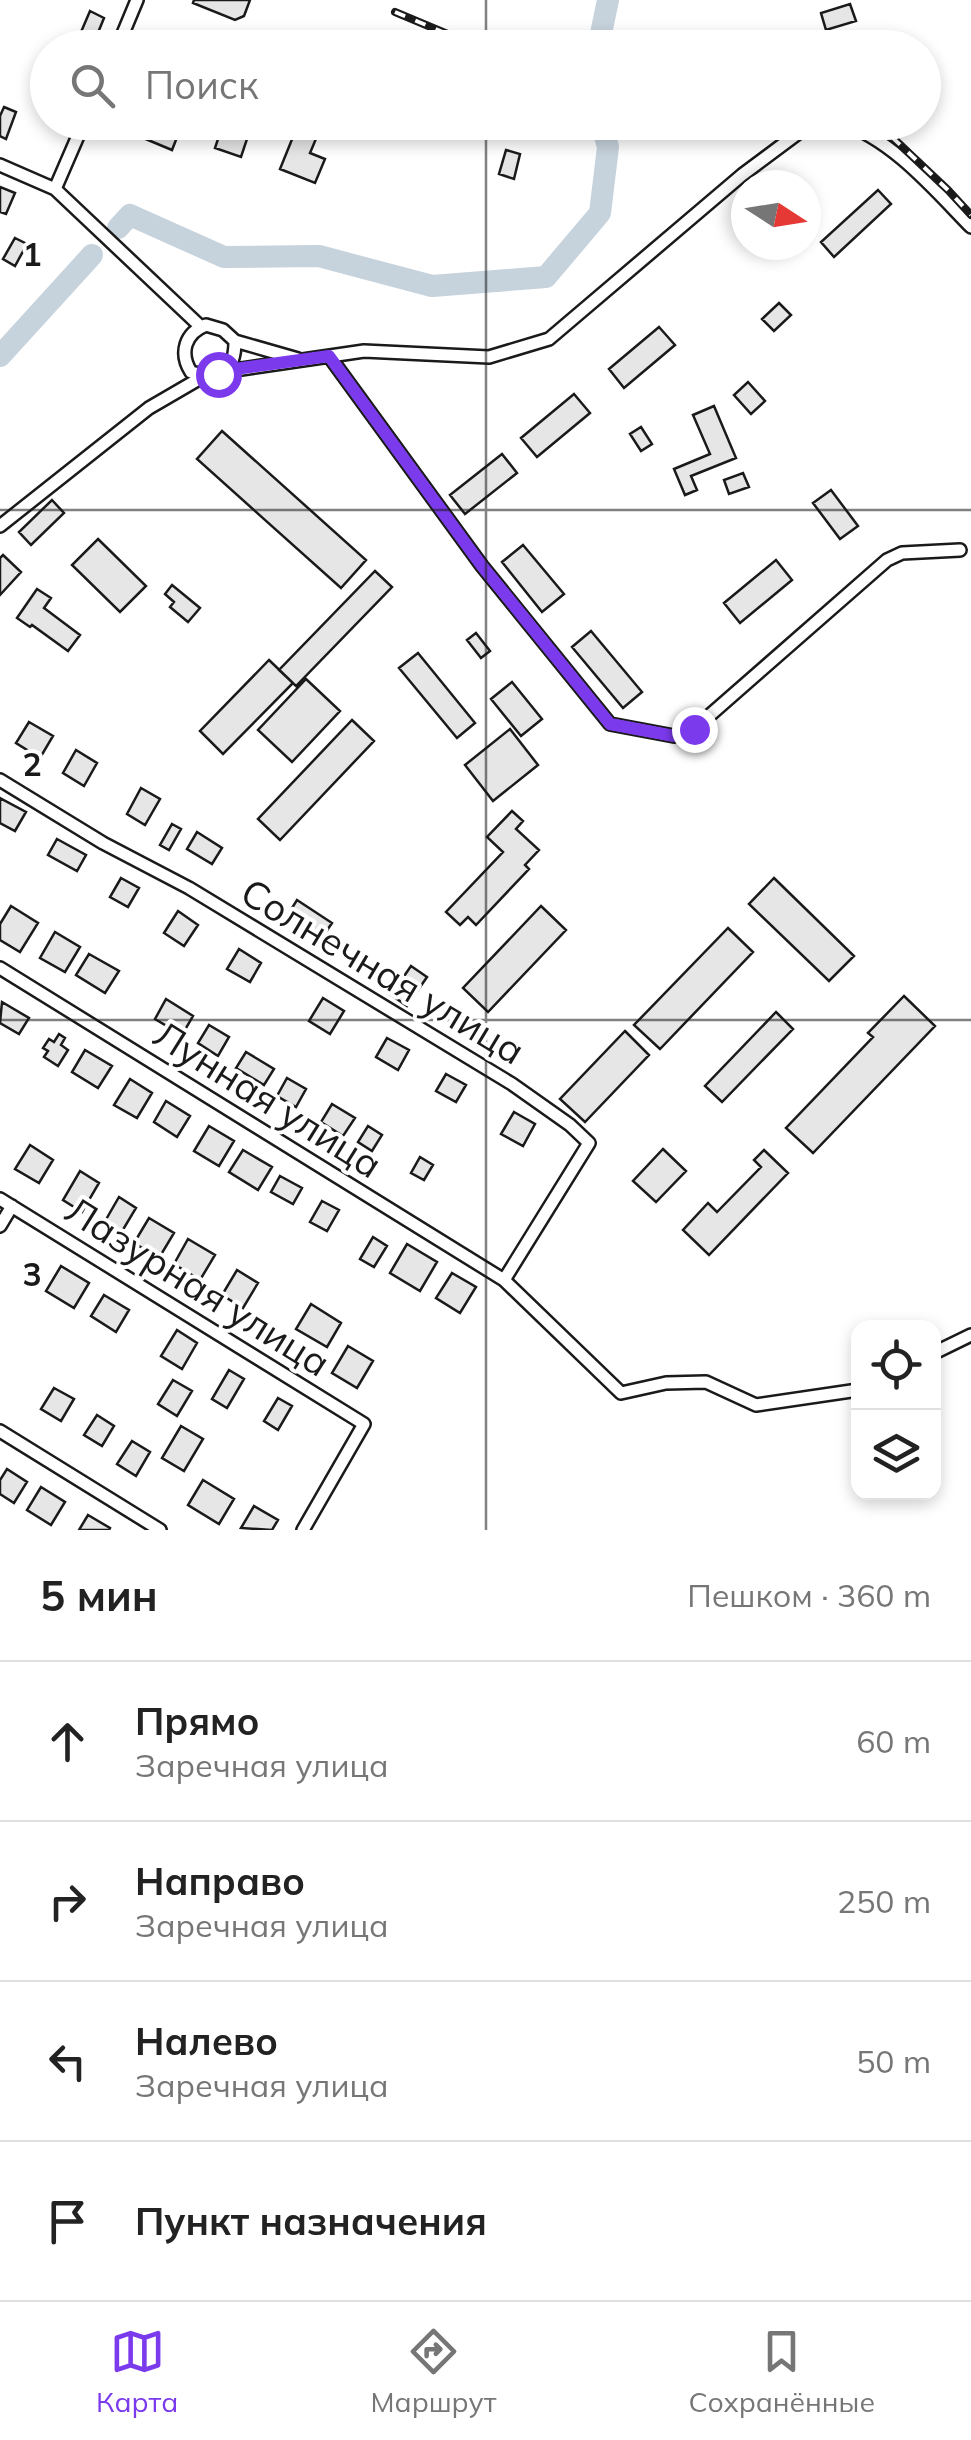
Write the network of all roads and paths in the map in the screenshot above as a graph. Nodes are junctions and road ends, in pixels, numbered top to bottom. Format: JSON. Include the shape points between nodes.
{"nodes":[{"id":1,"x":137,"y":0,"type":"edge"},
{"id":2,"x":124,"y":30,"type":"edge"},
{"id":3,"x":76,"y":140,"type":"edge"},
{"id":4,"x":789,"y":140,"type":"edge"},
{"id":5,"x":878,"y":140,"type":"edge"},
{"id":6,"x":0,"y":165,"type":"edge"},
{"id":7,"x":55,"y":189,"type":"junction"},
{"id":8,"x":971,"y":227,"type":"edge"},
{"id":9,"x":200,"y":326,"type":"junction"},
{"id":10,"x":235,"y":341,"type":"junction"},
{"id":11,"x":329,"y":356,"type":"junction"},
{"id":12,"x":302,"y":360,"type":"junction"},
{"id":13,"x":228,"y":370,"type":"junction"},
{"id":14,"x":204,"y":376,"type":"junction"},
{"id":15,"x":0,"y":526,"type":"edge"},
{"id":16,"x":960,"y":550,"type":"dead end"},
{"id":17,"x":0,"y":780,"type":"edge"},
{"id":18,"x":0,"y":968,"type":"edge"},
{"id":19,"x":0,"y":1198,"type":"edge"},
{"id":20,"x":12,"y":1206,"type":"junction"},
{"id":21,"x":0,"y":1226,"type":"edge"},
{"id":22,"x":504,"y":1280,"type":"junction"},
{"id":23,"x":971,"y":1334,"type":"edge"},
{"id":24,"x":941,"y":1349,"type":"edge"},
{"id":25,"x":851,"y":1391,"type":"edge"},
{"id":26,"x":0,"y":1431,"type":"edge"},
{"id":27,"x":160,"y":1530,"type":"edge"},
{"id":28,"x":303,"y":1530,"type":"edge"}],
"edges":[{"from":1,"to":2,"type":"street"},
{"from":3,"to":7,"type":"street"},
{"from":4,"to":11,"type":"street","via":[[549,339],[489,357],[364,351]]},
{"from":5,"to":8,"type":"street"},
{"from":6,"to":7,"type":"street"},
{"from":7,"to":9,"type":"street"},
{"from":9,"to":10,"type":"street","via":[[223,330]]},
{"from":9,"to":14,"type":"street","via":[[185,345],[185,363]]},
{"from":10,"to":12,"type":"street"},
{"from":10,"to":13,"type":"street"},
{"from":11,"to":12,"type":"street"},
{"from":11,"to":16,"type":"street","via":[[482,566],[610,724],[674,736],[694,729],[887,560]]},
{"from":12,"to":13,"type":"street"},
{"from":13,"to":14,"type":"street"},
{"from":14,"to":15,"type":"street","via":[[149,408]]},
{"from":17,"to":22,"type":"street","name":"Солнечная улица","via":[[189,888],[570,1124],[589,1143]]},
{"from":18,"to":22,"type":"street","name":"Лунная улица"},
{"from":19,"to":20,"type":"street","name":"Лазурная улица"},
{"from":20,"to":21,"type":"street"},
{"from":20,"to":28,"type":"street","name":"Лазурная улица","via":[[364,1424]]},
{"from":22,"to":25,"type":"street","name":"Лунная улица","via":[[621,1393],[706,1382],[756,1405]]},
{"from":23,"to":24,"type":"street"},
{"from":26,"to":27,"type":"street"}]}
